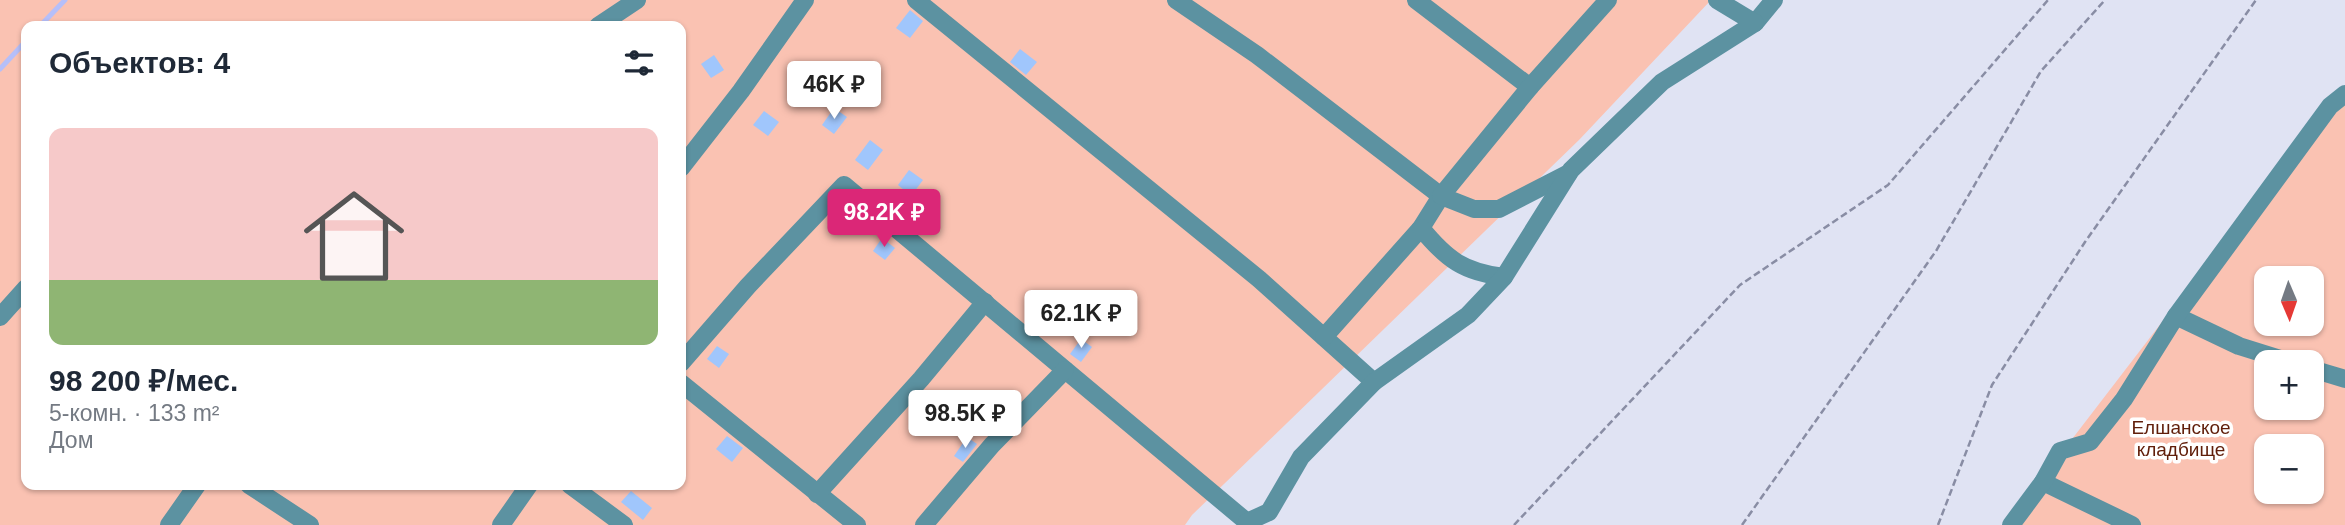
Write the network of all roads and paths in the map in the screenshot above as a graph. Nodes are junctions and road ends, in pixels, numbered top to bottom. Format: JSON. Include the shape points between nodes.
{"nodes":[{"id":1,"x":637,"y":0,"type":"edge"},
{"id":2,"x":805,"y":0,"type":"edge"},
{"id":3,"x":916,"y":0,"type":"edge"},
{"id":4,"x":1176,"y":0,"type":"edge"},
{"id":5,"x":1416,"y":0,"type":"edge"},
{"id":6,"x":1608,"y":0,"type":"edge"},
{"id":7,"x":1717,"y":0,"type":"edge"},
{"id":8,"x":1774,"y":0,"type":"edge"},
{"id":9,"x":2048,"y":0,"type":"edge"},
{"id":10,"x":2105,"y":0,"type":"edge"},
{"id":11,"x":2256,"y":0,"type":"edge"},
{"id":12,"x":606,"y":21,"type":"edge"},
{"id":13,"x":1755,"y":23,"type":"junction"},
{"id":14,"x":1530,"y":87,"type":"junction"},
{"id":15,"x":2345,"y":94,"type":"edge"},
{"id":16,"x":686,"y":162,"type":"edge"},
{"id":17,"x":1569,"y":173,"type":"junction"},
{"id":18,"x":1441,"y":196,"type":"junction"},
{"id":19,"x":1421,"y":229,"type":"junction"},
{"id":20,"x":1504,"y":278,"type":"junction"},
{"id":21,"x":21,"y":293,"type":"edge"},
{"id":22,"x":985,"y":302,"type":"junction"},
{"id":23,"x":5,"y":310,"type":"edge"},
{"id":24,"x":2176,"y":316,"type":"junction"},
{"id":25,"x":1324,"y":337,"type":"junction"},
{"id":26,"x":2254,"y":351,"type":"edge"},
{"id":27,"x":686,"y":357,"type":"edge"},
{"id":28,"x":1065,"y":370,"type":"junction"},
{"id":29,"x":2324,"y":373,"type":"edge"},
{"id":30,"x":2345,"y":379,"type":"edge"},
{"id":31,"x":1374,"y":382,"type":"junction"},
{"id":32,"x":686,"y":387,"type":"edge"},
{"id":33,"x":2043,"y":482,"type":"junction"},
{"id":34,"x":194,"y":490,"type":"edge"},
{"id":35,"x":257,"y":490,"type":"edge"},
{"id":36,"x":526,"y":490,"type":"edge"},
{"id":37,"x":577,"y":490,"type":"edge"},
{"id":38,"x":817,"y":494,"type":"junction"},
{"id":39,"x":1246,"y":524,"type":"edge"},
{"id":40,"x":2124,"y":524,"type":"edge"},
{"id":41,"x":169,"y":525,"type":"edge"},
{"id":42,"x":310,"y":525,"type":"edge"},
{"id":43,"x":501,"y":525,"type":"edge"},
{"id":44,"x":624,"y":525,"type":"edge"},
{"id":45,"x":857,"y":525,"type":"edge"},
{"id":46,"x":924,"y":525,"type":"edge"},
{"id":47,"x":1514,"y":525,"type":"edge"},
{"id":48,"x":1742,"y":525,"type":"edge"},
{"id":49,"x":1938,"y":525,"type":"edge"},
{"id":50,"x":2011,"y":525,"type":"edge"}],
"edges":[{"from":1,"to":12,"type":"lane"},
{"from":2,"to":16,"type":"lane"},
{"from":3,"to":25,"type":"lane"},
{"from":4,"to":18,"type":"lane","via":[[1257,55]]},
{"from":5,"to":14,"type":"lane"},
{"from":6,"to":14,"type":"lane"},
{"from":7,"to":13,"type":"lane"},
{"from":8,"to":13,"type":"lane"},
{"from":9,"to":47,"type":"path","via":[[1888,185],[1740,285]]},
{"from":10,"to":48,"type":"path","via":[[2041,71],[1936,251]]},
{"from":11,"to":49,"type":"path","via":[[2085,242],[1992,385]]},
{"from":13,"to":17,"type":"lane","via":[[1662,82]]},
{"from":14,"to":18,"type":"lane"},
{"from":15,"to":24,"type":"lane","via":[[2330,106]]},
{"from":17,"to":18,"type":"lane","via":[[1499,209],[1474,209]]},
{"from":17,"to":20,"type":"lane"},
{"from":18,"to":19,"type":"lane"},
{"from":19,"to":20,"type":"lane","via":[[1439,250],[1474,273]]},
{"from":19,"to":25,"type":"lane"},
{"from":20,"to":31,"type":"lane","via":[[1468,315]]},
{"from":21,"to":23,"type":"lane"},
{"from":22,"to":27,"type":"lane","via":[[844,185]]},
{"from":22,"to":28,"type":"lane"},
{"from":22,"to":38,"type":"lane"},
{"from":24,"to":26,"type":"lane"},
{"from":24,"to":33,"type":"lane","via":[[2124,399],[2090,442],[2060,451]]},
{"from":25,"to":31,"type":"lane"},
{"from":28,"to":39,"type":"lane"},
{"from":28,"to":46,"type":"lane","via":[[992,445]]},
{"from":29,"to":30,"type":"lane"},
{"from":31,"to":39,"type":"lane","via":[[1301,457],[1269,512]]},
{"from":32,"to":38,"type":"lane"},
{"from":33,"to":40,"type":"lane"},
{"from":33,"to":50,"type":"lane"},
{"from":34,"to":41,"type":"lane"},
{"from":35,"to":42,"type":"lane"},
{"from":36,"to":43,"type":"lane"},
{"from":37,"to":44,"type":"lane"},
{"from":38,"to":45,"type":"lane"}]}
